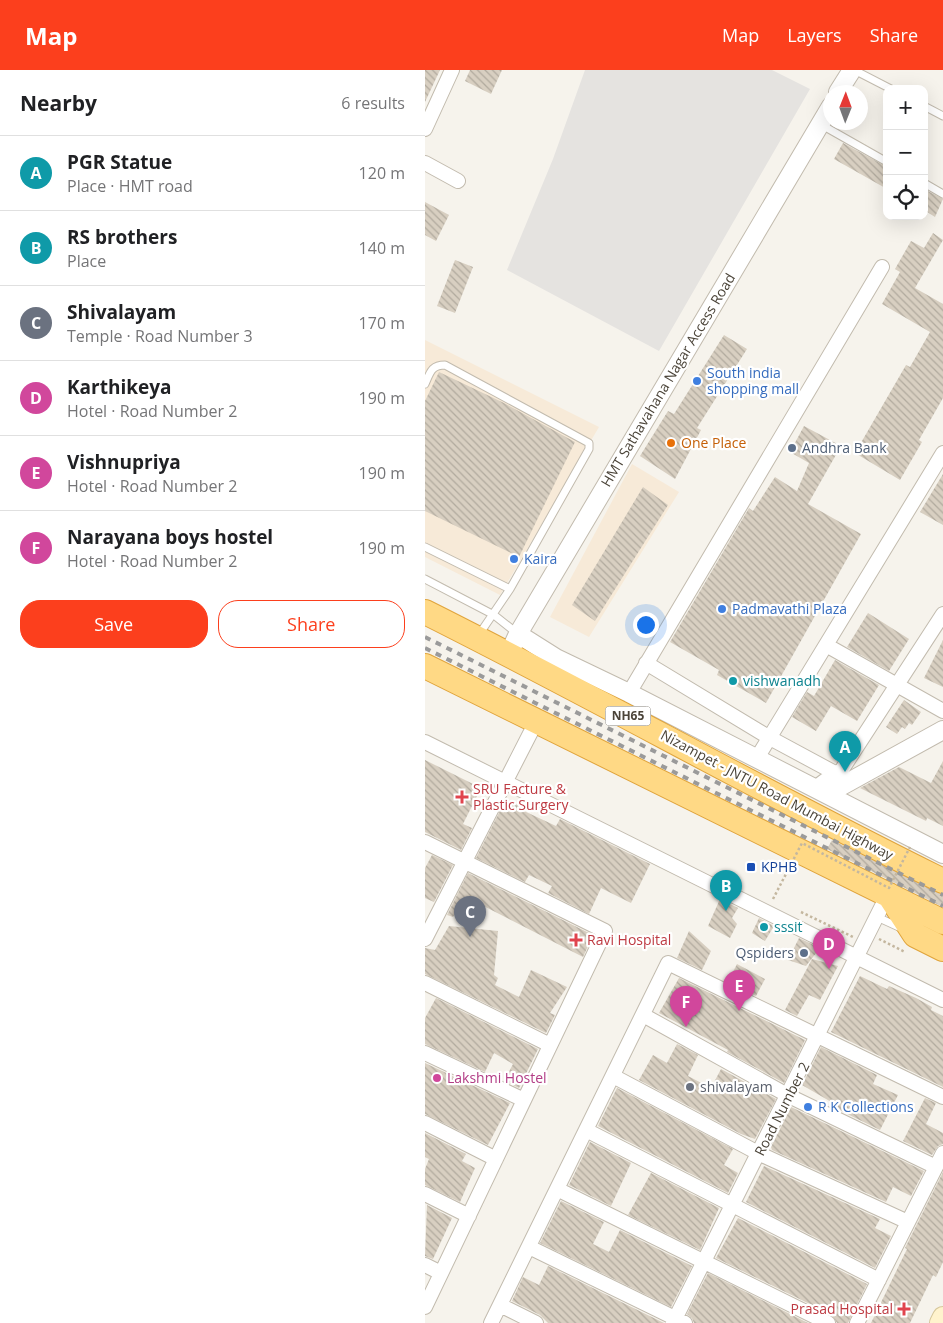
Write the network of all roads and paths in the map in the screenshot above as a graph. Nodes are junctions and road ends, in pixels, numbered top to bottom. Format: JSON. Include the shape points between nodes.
{"nodes":[{"id":1,"x":452,"y":70,"type":"edge"},
{"id":2,"x":853,"y":70,"type":"edge"},
{"id":3,"x":843,"y":85,"type":"edge"},
{"id":4,"x":883,"y":85,"type":"edge"},
{"id":5,"x":928,"y":108,"type":"edge"},
{"id":6,"x":943,"y":116,"type":"edge"},
{"id":7,"x":823,"y":119,"type":"edge"},
{"id":8,"x":820,"y":124,"type":"junction"},
{"id":9,"x":425,"y":128,"type":"edge"},
{"id":10,"x":883,"y":160,"type":"edge"},
{"id":11,"x":425,"y":163,"type":"edge"},
{"id":12,"x":458,"y":181,"type":"dead end"},
{"id":13,"x":928,"y":185,"type":"edge"},
{"id":14,"x":943,"y":194,"type":"edge"},
{"id":15,"x":883,"y":267,"type":"dead end"},
{"id":16,"x":425,"y":384,"type":"edge"},
{"id":17,"x":943,"y":453,"type":"edge"},
{"id":18,"x":425,"y":547,"type":"edge"},
{"id":19,"x":425,"y":578,"type":"edge"},
{"id":20,"x":510,"y":588,"type":"junction"},
{"id":21,"x":425,"y":612,"type":"edge"},
{"id":22,"x":943,"y":614,"type":"edge"},
{"id":23,"x":494,"y":615,"type":"junction"},
{"id":24,"x":518,"y":634,"type":"junction"},
{"id":25,"x":477,"y":638,"type":"junction"},
{"id":26,"x":826,"y":645,"type":"junction"},
{"id":27,"x":508,"y":656,"type":"junction"},
{"id":28,"x":646,"y":663,"type":"junction"},
{"id":29,"x":425,"y":666,"type":"edge"},
{"id":30,"x":896,"y":685,"type":"junction"},
{"id":31,"x":629,"y":693,"type":"junction"},
{"id":32,"x":943,"y":711,"type":"edge"},
{"id":33,"x":536,"y":722,"type":"junction"},
{"id":34,"x":943,"y":730,"type":"edge"},
{"id":35,"x":770,"y":738,"type":"junction"},
{"id":36,"x":425,"y":742,"type":"edge"},
{"id":37,"x":757,"y":758,"type":"junction"},
{"id":38,"x":840,"y":778,"type":"junction"},
{"id":39,"x":506,"y":782,"type":"junction"},
{"id":40,"x":821,"y":791,"type":"junction"},
{"id":41,"x":425,"y":842,"type":"edge"},
{"id":42,"x":910,"y":847,"type":"dead end"},
{"id":43,"x":943,"y":854,"type":"edge"},
{"id":44,"x":465,"y":862,"type":"junction"},
{"id":45,"x":943,"y":882,"type":"edge"},
{"id":46,"x":888,"y":894,"type":"junction"},
{"id":47,"x":781,"y":903,"type":"dead end"},
{"id":48,"x":798,"y":911,"type":"dead end"},
{"id":49,"x":431,"y":913,"type":"edge"},
{"id":50,"x":877,"y":917,"type":"junction"},
{"id":51,"x":943,"y":922,"type":"edge"},
{"id":52,"x":425,"y":939,"type":"edge"},
{"id":53,"x":867,"y":939,"type":"junction"},
{"id":54,"x":913,"y":944,"type":"junction"},
{"id":55,"x":943,"y":949,"type":"edge"},
{"id":56,"x":858,"y":956,"type":"junction"},
{"id":57,"x":425,"y":983,"type":"edge"},
{"id":58,"x":943,"y":1000,"type":"edge"},
{"id":59,"x":643,"y":1015,"type":"junction"},
{"id":60,"x":818,"y":1036,"type":"junction"},
{"id":61,"x":550,"y":1045,"type":"junction"},
{"id":62,"x":425,"y":1053,"type":"edge"},
{"id":63,"x":613,"y":1076,"type":"junction"},
{"id":64,"x":789,"y":1096,"type":"junction"},
{"id":65,"x":943,"y":1097,"type":"edge"},
{"id":66,"x":524,"y":1100,"type":"junction"},
{"id":67,"x":425,"y":1124,"type":"edge"},
{"id":68,"x":586,"y":1130,"type":"junction"},
{"id":69,"x":943,"y":1153,"type":"edge"},
{"id":70,"x":759,"y":1154,"type":"junction"},
{"id":71,"x":496,"y":1159,"type":"junction"},
{"id":72,"x":936,"y":1167,"type":"junction"},
{"id":73,"x":557,"y":1189,"type":"junction"},
{"id":74,"x":425,"y":1194,"type":"edge"},
{"id":75,"x":732,"y":1206,"type":"junction"},
{"id":76,"x":469,"y":1216,"type":"junction"},
{"id":77,"x":907,"y":1222,"type":"junction"},
{"id":78,"x":529,"y":1246,"type":"junction"},
{"id":79,"x":704,"y":1262,"type":"junction"},
{"id":80,"x":425,"y":1265,"type":"edge"},
{"id":81,"x":441,"y":1273,"type":"junction"},
{"id":82,"x":879,"y":1280,"type":"junction"},
{"id":83,"x":500,"y":1305,"type":"junction"},
{"id":84,"x":425,"y":1307,"type":"edge"},
{"id":85,"x":943,"y":1317,"type":"edge"},
{"id":86,"x":678,"y":1322,"type":"edge"},
{"id":87,"x":491,"y":1323,"type":"edge"},
{"id":88,"x":536,"y":1323,"type":"edge"},
{"id":89,"x":828,"y":1323,"type":"edge"},
{"id":90,"x":857,"y":1323,"type":"edge"},
{"id":91,"x":940,"y":1323,"type":"edge"}],
"edges":[{"from":1,"to":9,"type":"street"},
{"from":2,"to":3,"type":"street"},
{"from":2,"to":4,"type":"lane"},
{"from":5,"to":6,"type":"lane"},
{"from":7,"to":8,"type":"street","name":"HMT Sathavahana Nagar Access Road"},
{"from":8,"to":10,"type":"lane"},
{"from":8,"to":24,"type":"street","name":"HMT Sathavahana Nagar Access Road"},
{"from":11,"to":12,"type":"street"},
{"from":13,"to":14,"type":"lane"},
{"from":15,"to":28,"type":"street"},
{"from":16,"to":20,"type":"lane","via":[[432,368],[445,365],[589,443]]},
{"from":17,"to":26,"type":"street"},
{"from":18,"to":20,"type":"lane"},
{"from":19,"to":23,"type":"lane"},
{"from":20,"to":23,"type":"lane"},
{"from":21,"to":25,"type":"highway","name":"Nizampet - JNTU Road Mumbai Highway","number":"NH65"},
{"from":22,"to":30,"type":"street"},
{"from":23,"to":24,"type":"lane"},
{"from":23,"to":25,"type":"lane"},
{"from":24,"to":27,"type":"street","name":"HMT Sathavahana Nagar Access Road"},
{"from":24,"to":31,"type":"street","via":[[556,658]]},
{"from":25,"to":27,"type":"highway","name":"Nizampet - JNTU Road Mumbai Highway","number":"NH65"},
{"from":26,"to":30,"type":"street"},
{"from":26,"to":35,"type":"street"},
{"from":27,"to":45,"type":"highway","name":"Nizampet - JNTU Road Mumbai Highway","number":"NH65"},
{"from":28,"to":31,"type":"street"},
{"from":28,"to":35,"type":"street"},
{"from":29,"to":33,"type":"highway"},
{"from":30,"to":32,"type":"street"},
{"from":30,"to":38,"type":"street"},
{"from":31,"to":37,"type":"street"},
{"from":33,"to":39,"type":"street"},
{"from":33,"to":46,"type":"highway"},
{"from":34,"to":38,"type":"street"},
{"from":35,"to":37,"type":"street"},
{"from":35,"to":38,"type":"street"},
{"from":36,"to":39,"type":"street"},
{"from":37,"to":40,"type":"street"},
{"from":38,"to":40,"type":"street"},
{"from":39,"to":44,"type":"street"},
{"from":39,"to":56,"type":"street"},
{"from":40,"to":43,"type":"street"},
{"from":41,"to":44,"type":"street"},
{"from":42,"to":47,"type":"path","bridge":true,"via":[[889,888],[802,843],[773,899]]},
{"from":44,"to":49,"type":"street"},
{"from":44,"to":61,"type":"street","via":[[605,931]]},
{"from":46,"to":50,"type":"street","name":"Road Number 2"},
{"from":46,"to":51,"type":"highway"},
{"from":46,"to":54,"type":"highway"},
{"from":48,"to":53,"type":"path"},
{"from":49,"to":52,"type":"street"},
{"from":50,"to":53,"type":"street","name":"Road Number 2"},
{"from":50,"to":54,"type":"lane"},
{"from":53,"to":54,"type":"path"},
{"from":53,"to":56,"type":"street","name":"Road Number 2"},
{"from":54,"to":55,"type":"highway"},
{"from":56,"to":58,"type":"street"},
{"from":56,"to":60,"type":"street","name":"Road Number 2"},
{"from":57,"to":61,"type":"street"},
{"from":59,"to":60,"type":"street","via":[[668,963]]},
{"from":59,"to":63,"type":"street"},
{"from":59,"to":64,"type":"street"},
{"from":60,"to":64,"type":"street","name":"Road Number 2"},
{"from":60,"to":65,"type":"street"},
{"from":61,"to":66,"type":"street"},
{"from":62,"to":66,"type":"street"},
{"from":63,"to":68,"type":"street"},
{"from":63,"to":70,"type":"street"},
{"from":64,"to":70,"type":"street","name":"Road Number 2"},
{"from":64,"to":72,"type":"street"},
{"from":66,"to":71,"type":"street"},
{"from":67,"to":71,"type":"street"},
{"from":68,"to":73,"type":"street"},
{"from":68,"to":75,"type":"street"},
{"from":69,"to":72,"type":"street"},
{"from":70,"to":75,"type":"street","name":"Road Number 2"},
{"from":70,"to":77,"type":"street"},
{"from":71,"to":76,"type":"street"},
{"from":72,"to":77,"type":"street"},
{"from":73,"to":78,"type":"street"},
{"from":73,"to":79,"type":"street"},
{"from":74,"to":76,"type":"street"},
{"from":75,"to":79,"type":"street","name":"Road Number 2"},
{"from":75,"to":82,"type":"street"},
{"from":76,"to":81,"type":"street"},
{"from":77,"to":82,"type":"street"},
{"from":78,"to":83,"type":"street"},
{"from":78,"to":86,"type":"street"},
{"from":79,"to":86,"type":"street","name":"Road Number 2"},
{"from":79,"to":89,"type":"street"},
{"from":80,"to":81,"type":"street"},
{"from":81,"to":84,"type":"street"},
{"from":82,"to":90,"type":"street"},
{"from":83,"to":87,"type":"street"},
{"from":83,"to":88,"type":"street"},
{"from":85,"to":91,"type":"main road"}]}
